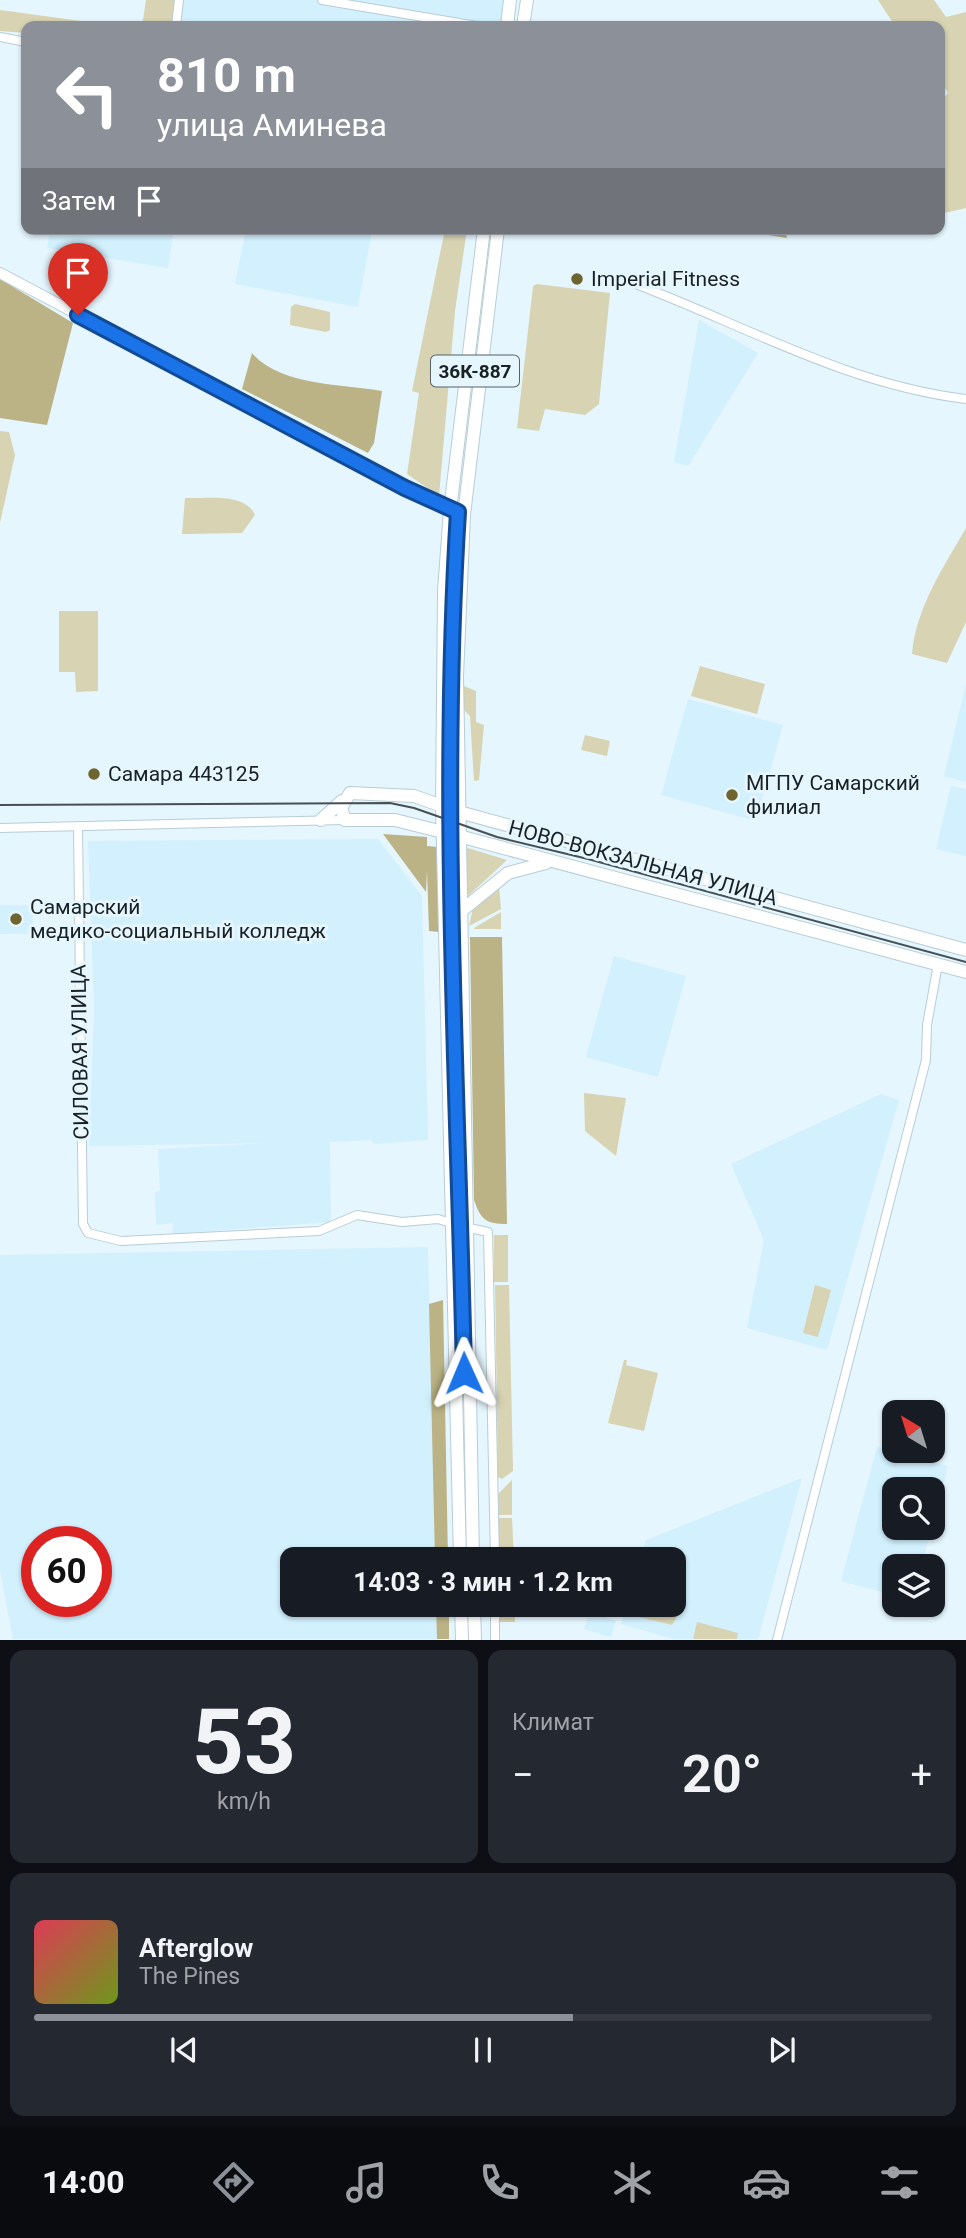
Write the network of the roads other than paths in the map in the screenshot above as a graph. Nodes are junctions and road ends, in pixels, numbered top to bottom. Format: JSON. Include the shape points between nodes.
{"nodes":[{"id":1,"x":180,"y":0,"type":"edge"},
{"id":2,"x":325,"y":0,"type":"edge"},
{"id":3,"x":510,"y":0,"type":"edge"},
{"id":4,"x":527,"y":0,"type":"edge"},
{"id":5,"x":177,"y":21,"type":"edge"},
{"id":6,"x":448,"y":21,"type":"edge"},
{"id":7,"x":508,"y":21,"type":"edge"},
{"id":8,"x":524,"y":21,"type":"edge"},
{"id":9,"x":0,"y":37,"type":"edge"},
{"id":10,"x":21,"y":41,"type":"edge"},
{"id":11,"x":483,"y":235,"type":"edge"},
{"id":12,"x":489,"y":235,"type":"edge"},
{"id":13,"x":497,"y":235,"type":"edge"},
{"id":14,"x":0,"y":273,"type":"edge"},
{"id":15,"x":625,"y":280,"type":"dead end"},
{"id":16,"x":966,"y":399,"type":"edge"},
{"id":17,"x":454,"y":511,"type":"junction"},
{"id":18,"x":342,"y":800,"type":"junction"},
{"id":19,"x":450,"y":809,"type":"junction"},
{"id":20,"x":321,"y":820,"type":"junction"},
{"id":21,"x":345,"y":820,"type":"junction"},
{"id":22,"x":78,"y":827,"type":"junction"},
{"id":23,"x":0,"y":828,"type":"edge"},
{"id":24,"x":451,"y":834,"type":"junction"},
{"id":25,"x":555,"y":862,"type":"junction"},
{"id":26,"x":457,"y":915,"type":"junction"},
{"id":27,"x":966,"y":950,"type":"edge"},
{"id":28,"x":938,"y":964,"type":"junction"},
{"id":29,"x":966,"y":972,"type":"edge"},
{"id":30,"x":461,"y":1226,"type":"junction"},
{"id":31,"x":460,"y":1547,"type":"edge"},
{"id":32,"x":467,"y":1547,"type":"edge"},
{"id":33,"x":473,"y":1547,"type":"edge"},
{"id":34,"x":495,"y":1547,"type":"edge"},
{"id":35,"x":461,"y":1617,"type":"edge"},
{"id":36,"x":468,"y":1617,"type":"edge"},
{"id":37,"x":474,"y":1617,"type":"edge"},
{"id":38,"x":495,"y":1617,"type":"edge"},
{"id":39,"x":462,"y":1640,"type":"edge"},
{"id":40,"x":469,"y":1640,"type":"edge"},
{"id":41,"x":475,"y":1640,"type":"edge"},
{"id":42,"x":495,"y":1640,"type":"edge"},
{"id":43,"x":777,"y":1640,"type":"edge"}],
"edges":[{"from":1,"to":5,"type":"street"},
{"from":2,"to":6,"type":"street"},
{"from":3,"to":7,"type":"main road"},
{"from":4,"to":8,"type":"main road"},
{"from":9,"to":10,"type":"street"},
{"from":11,"to":17,"type":"main road","number":"36К-887"},
{"from":12,"to":17,"type":"main road","number":"36К-887"},
{"from":13,"to":19,"type":"main road","number":"36К-887","via":[[464,516]]},
{"from":14,"to":17,"type":"street"},
{"from":15,"to":16,"type":"street","via":[[810,359],[937,396]]},
{"from":17,"to":19,"type":"main road","number":"36К-887"},
{"from":18,"to":19,"type":"main road","name":"НОВО-ВОКЗАЛЬНАЯ УЛИЦА","via":[[350,793],[414,796]]},
{"from":18,"to":20,"type":"main road"},
{"from":18,"to":21,"type":"main road"},
{"from":19,"to":24,"type":"main road","number":"36К-887"},
{"from":19,"to":27,"type":"main road","name":"НОВО-ВОКЗАЛЬНАЯ УЛИЦА"},
{"from":20,"to":21,"type":"street","name":"НОВО-ВОКЗАЛЬНАЯ УЛИЦА"},
{"from":20,"to":22,"type":"street","name":"НОВО-ВОКЗАЛЬНАЯ УЛИЦА"},
{"from":21,"to":24,"type":"main road","name":"НОВО-ВОКЗАЛЬНАЯ УЛИЦА","via":[[395,820]]},
{"from":22,"to":23,"type":"street","name":"НОВО-ВОКЗАЛЬНАЯ УЛИЦА"},
{"from":22,"to":30,"type":"street","name":"СИЛОВАЯ УЛИЦА","via":[[83,1224],[89,1233],[121,1241],[319,1231],[357,1215],[402,1222],[438,1219]]},
{"from":24,"to":25,"type":"main road","name":"НОВО-ВОКЗАЛЬНАЯ УЛИЦА"},
{"from":24,"to":26,"type":"main road","number":"36К-887"},
{"from":24,"to":30,"type":"main road","number":"36К-887"},
{"from":25,"to":26,"type":"main road","via":[[508,873]]},
{"from":25,"to":28,"type":"main road","name":"НОВО-ВОКЗАЛЬНАЯ УЛИЦА"},
{"from":26,"to":30,"type":"main road","number":"36К-887"},
{"from":28,"to":29,"type":"main road","name":"НОВО-ВОКЗАЛЬНАЯ УЛИЦА"},
{"from":28,"to":43,"type":"street","via":[[926,1060]]},
{"from":30,"to":31,"type":"main road","number":"36К-887"},
{"from":30,"to":32,"type":"main road","number":"36К-887"},
{"from":30,"to":33,"type":"main road","number":"36К-887"},
{"from":30,"to":34,"type":"street","via":[[488,1232]]},
{"from":35,"to":39,"type":"main road"},
{"from":36,"to":40,"type":"main road"},
{"from":37,"to":41,"type":"main road"},
{"from":38,"to":42,"type":"street"}]}
